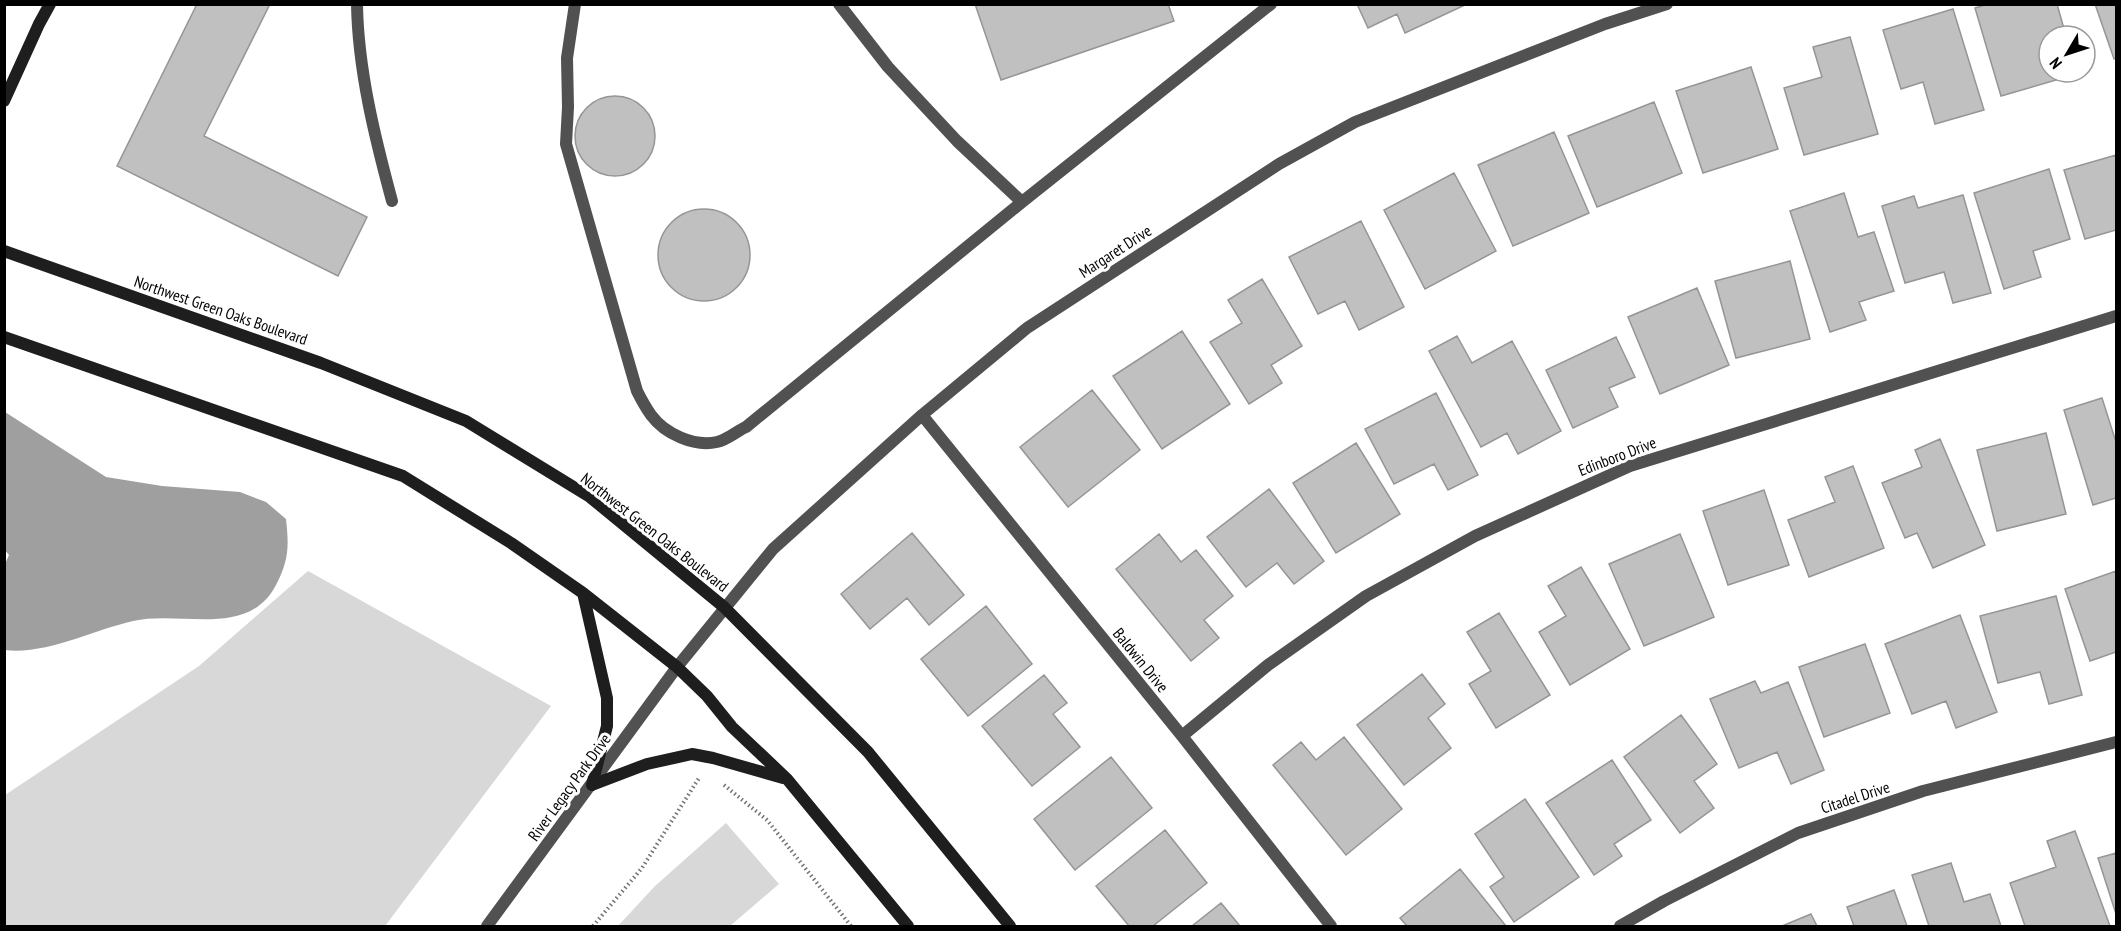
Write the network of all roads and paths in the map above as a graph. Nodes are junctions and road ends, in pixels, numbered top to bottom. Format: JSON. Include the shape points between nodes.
{"nodes":[{"id":1,"x":50,"y":4,"type":"edge"},
{"id":2,"x":357,"y":4,"type":"edge"},
{"id":3,"x":575,"y":4,"type":"edge"},
{"id":4,"x":839,"y":4,"type":"edge"},
{"id":5,"x":1271,"y":4,"type":"edge"},
{"id":6,"x":1666,"y":4,"type":"edge"},
{"id":7,"x":4,"y":101,"type":"edge"},
{"id":8,"x":392,"y":201,"type":"dead end"},
{"id":9,"x":1022,"y":202,"type":"junction"},
{"id":10,"x":4,"y":251,"type":"edge"},
{"id":11,"x":2116,"y":316,"type":"edge"},
{"id":12,"x":4,"y":337,"type":"edge"},
{"id":13,"x":922,"y":416,"type":"junction"},
{"id":14,"x":583,"y":593,"type":"junction"},
{"id":15,"x":724,"y":607,"type":"junction"},
{"id":16,"x":677,"y":667,"type":"junction"},
{"id":17,"x":1182,"y":736,"type":"junction"},
{"id":18,"x":2116,"y":742,"type":"edge"},
{"id":19,"x":704,"y":770,"type":"dead end"},
{"id":20,"x":788,"y":779,"type":"junction"},
{"id":21,"x":722,"y":784,"type":"dead end"},
{"id":22,"x":592,"y":785,"type":"junction"},
{"id":23,"x":487,"y":927,"type":"edge"},
{"id":24,"x":593,"y":927,"type":"edge"},
{"id":25,"x":851,"y":927,"type":"edge"},
{"id":26,"x":908,"y":927,"type":"edge"},
{"id":27,"x":1010,"y":927,"type":"edge"},
{"id":28,"x":1331,"y":927,"type":"edge"},
{"id":29,"x":1620,"y":927,"type":"edge"}],
"edges":[{"from":1,"to":7,"type":"main road"},
{"from":2,"to":8,"type":"street","via":[[357,30],[376,140]]},
{"from":3,"to":9,"type":"street","via":[[567,58],[566,144],[637,391],[652,417],[684,439],[718,442],[746,427]]},
{"from":4,"to":9,"type":"street","via":[[888,67],[957,141]]},
{"from":5,"to":9,"type":"street"},
{"from":6,"to":13,"type":"street","name":"Margaret Drive","via":[[1605,24],[1346,128],[1279,164],[1027,328]]},
{"from":10,"to":15,"type":"main road","name":"Northwest Green Oaks Boulevard","via":[[321,363],[466,421],[590,497]]},
{"from":11,"to":17,"type":"street","name":"Edinboro Drive","via":[[1630,466],[1474,536],[1366,596],[1268,665]]},
{"from":12,"to":14,"type":"main road","via":[[403,476]]},
{"from":13,"to":15,"type":"street","name":"Margaret Drive","via":[[772,549]]},
{"from":13,"to":17,"type":"street","name":"Baldwin Drive"},
{"from":14,"to":16,"type":"main road"},
{"from":14,"to":22,"type":"main road","via":[[607,698],[607,726]]},
{"from":15,"to":16,"type":"street","name":"Margaret Drive"},
{"from":15,"to":27,"type":"main road","name":"Northwest Green Oaks Boulevard","via":[[868,752]]},
{"from":16,"to":20,"type":"main road","via":[[732,727]]},
{"from":16,"to":22,"type":"street","name":"River Legacy Park Drive"},
{"from":17,"to":28,"type":"street","name":"Baldwin Drive"},
{"from":18,"to":29,"type":"street","name":"Citadel Drive","via":[[1923,791],[1798,833]]},
{"from":19,"to":24,"type":"path","via":[[642,868]]},
{"from":20,"to":22,"type":"main road","via":[[692,754],[647,764]]},
{"from":20,"to":26,"type":"main road"},
{"from":21,"to":25,"type":"path","via":[[767,820]]},
{"from":22,"to":23,"type":"street","name":"River Legacy Park Drive"}]}
